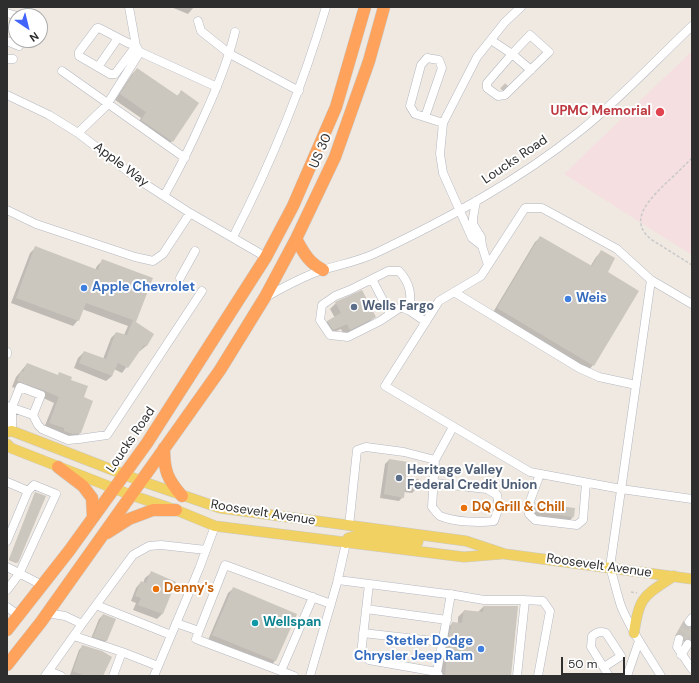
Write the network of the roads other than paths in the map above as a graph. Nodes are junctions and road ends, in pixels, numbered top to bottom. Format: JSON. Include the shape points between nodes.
{"nodes":[{"id":1,"x":129,"y":7,"type":"edge"},
{"id":2,"x":326,"y":7,"type":"edge"},
{"id":3,"x":365,"y":7,"type":"edge"},
{"id":4,"x":384,"y":7,"type":"edge"},
{"id":5,"x":521,"y":7,"type":"edge"},
{"id":6,"x":198,"y":21,"type":"dead end"},
{"id":7,"x":692,"y":26,"type":"edge"},
{"id":8,"x":235,"y":32,"type":"dead end"},
{"id":9,"x":118,"y":38,"type":"junction"},
{"id":10,"x":491,"y":40,"type":"junction"},
{"id":11,"x":138,"y":49,"type":"junction"},
{"id":12,"x":230,"y":54,"type":"junction"},
{"id":13,"x":512,"y":54,"type":"junction"},
{"id":14,"x":98,"y":67,"type":"junction"},
{"id":15,"x":531,"y":70,"type":"junction"},
{"id":16,"x":62,"y":71,"type":"dead end"},
{"id":17,"x":519,"y":82,"type":"junction"},
{"id":18,"x":217,"y":87,"type":"junction"},
{"id":19,"x":502,"y":90,"type":"junction"},
{"id":20,"x":299,"y":92,"type":"junction"},
{"id":21,"x":7,"y":95,"type":"edge"},
{"id":22,"x":107,"y":103,"type":"junction"},
{"id":23,"x":425,"y":117,"type":"junction"},
{"id":24,"x":443,"y":123,"type":"junction"},
{"id":25,"x":78,"y":133,"type":"junction"},
{"id":26,"x":185,"y":158,"type":"junction"},
{"id":27,"x":164,"y":196,"type":"junction"},
{"id":28,"x":476,"y":201,"type":"junction"},
{"id":29,"x":7,"y":210,"type":"edge"},
{"id":30,"x":460,"y":211,"type":"junction"},
{"id":31,"x":190,"y":213,"type":"junction"},
{"id":32,"x":233,"y":237,"type":"junction"},
{"id":33,"x":296,"y":239,"type":"junction"},
{"id":34,"x":482,"y":246,"type":"junction"},
{"id":35,"x":195,"y":250,"type":"dead end"},
{"id":36,"x":266,"y":257,"type":"junction"},
{"id":37,"x":488,"y":265,"type":"junction"},
{"id":38,"x":323,"y":270,"type":"junction"},
{"id":39,"x":180,"y":278,"type":"dead end"},
{"id":40,"x":372,"y":279,"type":"junction"},
{"id":41,"x":651,"y":280,"type":"junction"},
{"id":42,"x":202,"y":291,"type":"dead end"},
{"id":43,"x":454,"y":292,"type":"junction"},
{"id":44,"x":264,"y":298,"type":"junction"},
{"id":45,"x":692,"y":304,"type":"edge"},
{"id":46,"x":410,"y":311,"type":"junction"},
{"id":47,"x":390,"y":314,"type":"junction"},
{"id":48,"x":426,"y":322,"type":"junction"},
{"id":49,"x":636,"y":385,"type":"junction"},
{"id":50,"x":9,"y":409,"type":"edge"},
{"id":51,"x":33,"y":414,"type":"junction"},
{"id":52,"x":454,"y":427,"type":"junction"},
{"id":53,"x":10,"y":431,"type":"edge"},
{"id":54,"x":8,"y":448,"type":"edge"},
{"id":55,"x":164,"y":448,"type":"junction"},
{"id":56,"x":435,"y":460,"type":"junction"},
{"id":57,"x":58,"y":467,"type":"junction"},
{"id":58,"x":540,"y":474,"type":"junction"},
{"id":59,"x":124,"y":475,"type":"junction"},
{"id":60,"x":141,"y":481,"type":"junction"},
{"id":61,"x":7,"y":482,"type":"edge"},
{"id":62,"x":434,"y":483,"type":"junction"},
{"id":63,"x":586,"y":483,"type":"junction"},
{"id":64,"x":115,"y":488,"type":"junction"},
{"id":65,"x":621,"y":489,"type":"junction"},
{"id":66,"x":28,"y":491,"type":"junction"},
{"id":67,"x":131,"y":495,"type":"junction"},
{"id":68,"x":182,"y":496,"type":"junction"},
{"id":69,"x":692,"y":499,"type":"edge"},
{"id":70,"x":176,"y":510,"type":"junction"},
{"id":71,"x":93,"y":517,"type":"junction"},
{"id":72,"x":215,"y":526,"type":"junction"},
{"id":73,"x":349,"y":526,"type":"junction"},
{"id":74,"x":102,"y":536,"type":"junction"},
{"id":75,"x":449,"y":539,"type":"junction"},
{"id":76,"x":7,"y":541,"type":"edge"},
{"id":77,"x":346,"y":543,"type":"junction"},
{"id":78,"x":206,"y":550,"type":"junction"},
{"id":79,"x":505,"y":554,"type":"junction"},
{"id":80,"x":7,"y":567,"type":"edge"},
{"id":81,"x":610,"y":567,"type":"junction"},
{"id":82,"x":19,"y":574,"type":"junction"},
{"id":83,"x":674,"y":576,"type":"junction"},
{"id":84,"x":692,"y":579,"type":"edge"},
{"id":85,"x":338,"y":580,"type":"junction"},
{"id":86,"x":369,"y":584,"type":"junction"},
{"id":87,"x":42,"y":585,"type":"junction"},
{"id":88,"x":7,"y":590,"type":"edge"},
{"id":89,"x":451,"y":594,"type":"junction"},
{"id":90,"x":313,"y":597,"type":"junction"},
{"id":91,"x":525,"y":600,"type":"junction"},
{"id":92,"x":331,"y":604,"type":"junction"},
{"id":93,"x":96,"y":605,"type":"junction"},
{"id":94,"x":7,"y":607,"type":"edge"},
{"id":95,"x":366,"y":609,"type":"junction"},
{"id":96,"x":47,"y":613,"type":"junction"},
{"id":97,"x":18,"y":615,"type":"junction"},
{"id":98,"x":447,"y":620,"type":"junction"},
{"id":99,"x":176,"y":623,"type":"junction"},
{"id":100,"x":82,"y":624,"type":"junction"},
{"id":101,"x":7,"y":630,"type":"edge"},
{"id":102,"x":198,"y":631,"type":"junction"},
{"id":103,"x":363,"y":633,"type":"junction"},
{"id":104,"x":171,"y":635,"type":"junction"},
{"id":105,"x":74,"y":636,"type":"junction"},
{"id":106,"x":636,"y":637,"type":"junction"},
{"id":107,"x":679,"y":639,"type":"tunnel mouth"},
{"id":108,"x":442,"y":642,"type":"junction"},
{"id":109,"x":688,"y":644,"type":"tunnel mouth"},
{"id":110,"x":122,"y":652,"type":"junction"},
{"id":111,"x":681,"y":655,"type":"junction"},
{"id":112,"x":7,"y":665,"type":"edge"},
{"id":113,"x":158,"y":666,"type":"junction"},
{"id":114,"x":604,"y":667,"type":"dead end"},
{"id":115,"x":692,"y":669,"type":"edge"},
{"id":116,"x":281,"y":671,"type":"junction"},
{"id":117,"x":47,"y":674,"type":"edge"},
{"id":118,"x":438,"y":674,"type":"edge"},
{"id":119,"x":62,"y":676,"type":"edge"},
{"id":120,"x":113,"y":676,"type":"edge"},
{"id":121,"x":154,"y":676,"type":"edge"},
{"id":122,"x":294,"y":676,"type":"edge"},
{"id":123,"x":310,"y":676,"type":"edge"},
{"id":124,"x":517,"y":676,"type":"edge"},
{"id":125,"x":538,"y":676,"type":"edge"},
{"id":126,"x":609,"y":676,"type":"edge"},
{"id":127,"x":628,"y":676,"type":"edge"},
{"id":128,"x":661,"y":676,"type":"edge"}],
"edges":[{"from":1,"to":11,"type":"street"},
{"from":2,"to":20,"type":"street"},
{"from":3,"to":36,"type":"highway","name":"US 30","number":"US 30","via":[[336,107],[293,206]]},
{"from":4,"to":33,"type":"highway","name":"US 30","number":"US 30","via":[[369,61],[335,157]]},
{"from":5,"to":10,"type":"street"},
{"from":6,"to":12,"type":"street","via":[[201,31]]},
{"from":7,"to":28,"type":"street","name":"Loucks Road","via":[[580,131],[509,182]]},
{"from":8,"to":12,"type":"street"},
{"from":9,"to":11,"type":"street"},
{"from":9,"to":14,"type":"street"},
{"from":9,"to":14,"type":"street","via":[[99,28],[95,29],[79,52],[79,56]]},
{"from":10,"to":13,"type":"street"},
{"from":10,"to":24,"type":"street","via":[[477,57]]},
{"from":11,"to":14,"type":"street","via":[[115,74]]},
{"from":11,"to":18,"type":"street"},
{"from":11,"to":22,"type":"street"},
{"from":12,"to":18,"type":"street"},
{"from":12,"to":20,"type":"street"},
{"from":13,"to":15,"type":"street"},
{"from":13,"to":15,"type":"street","via":[[530,35],[549,52]]},
{"from":13,"to":19,"type":"street","via":[[488,83],[487,88]]},
{"from":15,"to":17,"type":"street"},
{"from":16,"to":22,"type":"street"},
{"from":17,"to":19,"type":"street","via":[[512,82]]},
{"from":17,"to":19,"type":"street","via":[[502,96]]},
{"from":18,"to":26,"type":"street"},
{"from":20,"to":32,"type":"street","via":[[270,162]]},
{"from":21,"to":25,"type":"street","name":"Apple Way","via":[[49,115]]},
{"from":22,"to":25,"type":"street"},
{"from":22,"to":26,"type":"street"},
{"from":23,"to":23,"type":"street","via":[[415,114],[410,106],[421,65],[427,58],[439,60],[442,68]]},
{"from":23,"to":24,"type":"street"},
{"from":24,"to":30,"type":"street","via":[[440,154],[443,173]]},
{"from":25,"to":27,"type":"street","name":"Apple Way"},
{"from":26,"to":27,"type":"street"},
{"from":27,"to":31,"type":"street","name":"Apple Way"},
{"from":28,"to":30,"type":"street","name":"Loucks Road"},
{"from":28,"to":34,"type":"street","via":[[473,224],[481,237]]},
{"from":29,"to":31,"type":"street","via":[[36,224],[153,261],[164,254]]},
{"from":30,"to":34,"type":"street","via":[[472,238]]},
{"from":30,"to":38,"type":"street","name":"Loucks Road","via":[[377,253]]},
{"from":31,"to":32,"type":"street","name":"Apple Way"},
{"from":32,"to":36,"type":"street","name":"Apple Way"},
{"from":33,"to":38,"type":"highway","via":[[305,256]]},
{"from":33,"to":44,"type":"highway","name":"US 30","number":"US 30"},
{"from":34,"to":37,"type":"street"},
{"from":35,"to":39,"type":"street"},
{"from":36,"to":59,"type":"highway","name":"Loucks Road","number":"US 30"},
{"from":37,"to":41,"type":"street","via":[[525,208],[542,208],[617,249]]},
{"from":37,"to":43,"type":"street","via":[[481,276]]},
{"from":38,"to":44,"type":"street","name":"Loucks Road"},
{"from":40,"to":46,"type":"street","via":[[388,271],[399,271],[407,280],[411,295]]},
{"from":40,"to":47,"type":"street"},
{"from":40,"to":47,"type":"street","via":[[322,305],[320,320],[330,335],[348,337]]},
{"from":41,"to":45,"type":"street"},
{"from":41,"to":49,"type":"street"},
{"from":42,"to":51,"type":"street","via":[[107,435],[68,440],[42,429]]},
{"from":43,"to":48,"type":"street","via":[[439,301]]},
{"from":43,"to":49,"type":"street","via":[[579,368],[599,377]]},
{"from":44,"to":55,"type":"highway","number":"US 30","via":[[220,370]]},
{"from":46,"to":47,"type":"street","via":[[401,307]]},
{"from":46,"to":48,"type":"street"},
{"from":48,"to":52,"type":"street","via":[[385,386]]},
{"from":49,"to":65,"type":"street"},
{"from":50,"to":51,"type":"street"},
{"from":50,"to":51,"type":"street","via":[[20,387],[41,395]]},
{"from":50,"to":53,"type":"street"},
{"from":52,"to":56,"type":"street"},
{"from":52,"to":58,"type":"street","via":[[530,472]]},
{"from":53,"to":59,"type":"main road","name":"Roosevelt Avenue"},
{"from":54,"to":57,"type":"main road","name":"Roosevelt Avenue"},
{"from":55,"to":60,"type":"highway","number":"US 30"},
{"from":55,"to":68,"type":"highway","via":[[166,473]]},
{"from":56,"to":62,"type":"street"},
{"from":56,"to":73,"type":"street","via":[[404,452],[366,447],[357,450]]},
{"from":57,"to":64,"type":"main road","name":"Roosevelt Avenue"},
{"from":57,"to":71,"type":"highway","via":[[83,486],[92,498]]},
{"from":58,"to":63,"type":"street"},
{"from":58,"to":63,"type":"street","via":[[530,501],[529,514],[535,520],[577,525],[583,520]]},
{"from":59,"to":60,"type":"main road","name":"Roosevelt Avenue"},
{"from":59,"to":64,"type":"highway","name":"Loucks Road","number":"US 30"},
{"from":60,"to":67,"type":"highway","number":"US 30"},
{"from":60,"to":68,"type":"main road","name":"Roosevelt Avenue"},
{"from":61,"to":66,"type":"street"},
{"from":62,"to":62,"type":"street","via":[[432,506],[440,515],[482,523],[494,521],[499,507],[497,495],[487,489]]},
{"from":63,"to":65,"type":"street"},
{"from":64,"to":67,"type":"main road","name":"Roosevelt Avenue"},
{"from":64,"to":71,"type":"highway","name":"Loucks Road","number":"US 30"},
{"from":65,"to":69,"type":"street"},
{"from":65,"to":81,"type":"street"},
{"from":66,"to":76,"type":"street"},
{"from":66,"to":82,"type":"street","via":[[34,485],[56,494]]},
{"from":67,"to":70,"type":"main road","name":"Roosevelt Avenue"},
{"from":67,"to":74,"type":"highway","number":"US 30"},
{"from":68,"to":73,"type":"main road","name":"Roosevelt Avenue","via":[[236,512]]},
{"from":70,"to":72,"type":"main road","name":"Roosevelt Avenue"},
{"from":70,"to":74,"type":"highway","via":[[153,510],[129,519]]},
{"from":71,"to":87,"type":"highway","name":"Loucks Road","number":"US 30"},
{"from":72,"to":77,"type":"main road","name":"Roosevelt Avenue"},
{"from":72,"to":78,"type":"street"},
{"from":73,"to":75,"type":"main road","name":"Roosevelt Avenue"},
{"from":74,"to":96,"type":"highway","number":"US 30"},
{"from":75,"to":77,"type":"main road","via":[[430,543],[359,535],[348,538]]},
{"from":75,"to":79,"type":"main road","name":"Roosevelt Avenue","via":[[466,541]]},
{"from":77,"to":79,"type":"main road","name":"Roosevelt Avenue","via":[[464,557]]},
{"from":77,"to":85,"type":"street"},
{"from":78,"to":93,"type":"street","via":[[148,546],[133,555]]},
{"from":78,"to":99,"type":"street"},
{"from":79,"to":81,"type":"main road","name":"Roosevelt Avenue"},
{"from":80,"to":82,"type":"street"},
{"from":81,"to":83,"type":"main road","name":"Roosevelt Avenue"},
{"from":81,"to":106,"type":"street","via":[[621,605]]},
{"from":82,"to":87,"type":"street"},
{"from":82,"to":88,"type":"street"},
{"from":83,"to":84,"type":"main road","name":"Roosevelt Avenue"},
{"from":83,"to":106,"type":"main road","via":[[650,593],[640,604]]},
{"from":85,"to":86,"type":"street"},
{"from":85,"to":92,"type":"street"},
{"from":86,"to":89,"type":"street"},
{"from":86,"to":95,"type":"street"},
{"from":87,"to":97,"type":"highway","name":"Loucks Road","number":"US 30"},
{"from":89,"to":91,"type":"street","via":[[484,600]]},
{"from":89,"to":98,"type":"street"},
{"from":90,"to":92,"type":"street"},
{"from":90,"to":102,"type":"street","via":[[225,564]]},
{"from":90,"to":116,"type":"street"},
{"from":91,"to":124,"type":"street"},
{"from":91,"to":125,"type":"street","via":[[543,601],[550,611]]},
{"from":92,"to":123,"type":"street"},
{"from":93,"to":100,"type":"street"},
{"from":93,"to":104,"type":"street"},
{"from":94,"to":97,"type":"street"},
{"from":95,"to":98,"type":"street"},
{"from":95,"to":103,"type":"street"},
{"from":96,"to":100,"type":"street","via":[[65,616]]},
{"from":96,"to":112,"type":"highway","number":"US 30"},
{"from":97,"to":101,"type":"highway","name":"Loucks Road","number":"US 30"},
{"from":98,"to":108,"type":"street"},
{"from":99,"to":102,"type":"street"},
{"from":99,"to":104,"type":"street"},
{"from":100,"to":105,"type":"street"},
{"from":102,"to":116,"type":"street","via":[[196,639]]},
{"from":103,"to":108,"type":"street"},
{"from":103,"to":118,"type":"street","via":[[361,654],[368,660]]},
{"from":104,"to":113,"type":"street"},
{"from":105,"to":110,"type":"street"},
{"from":105,"to":117,"type":"street"},
{"from":106,"to":127,"type":"street"},
{"from":106,"to":128,"type":"street"},
{"from":107,"to":111,"type":"street","via":[[677,647]]},
{"from":108,"to":118,"type":"street"},
{"from":109,"to":111,"type":"street"},
{"from":110,"to":113,"type":"street"},
{"from":110,"to":120,"type":"street"},
{"from":111,"to":115,"type":"street"},
{"from":113,"to":121,"type":"street"},
{"from":114,"to":126,"type":"street"},
{"from":116,"to":122,"type":"street"},
{"from":117,"to":119,"type":"street"}]}
